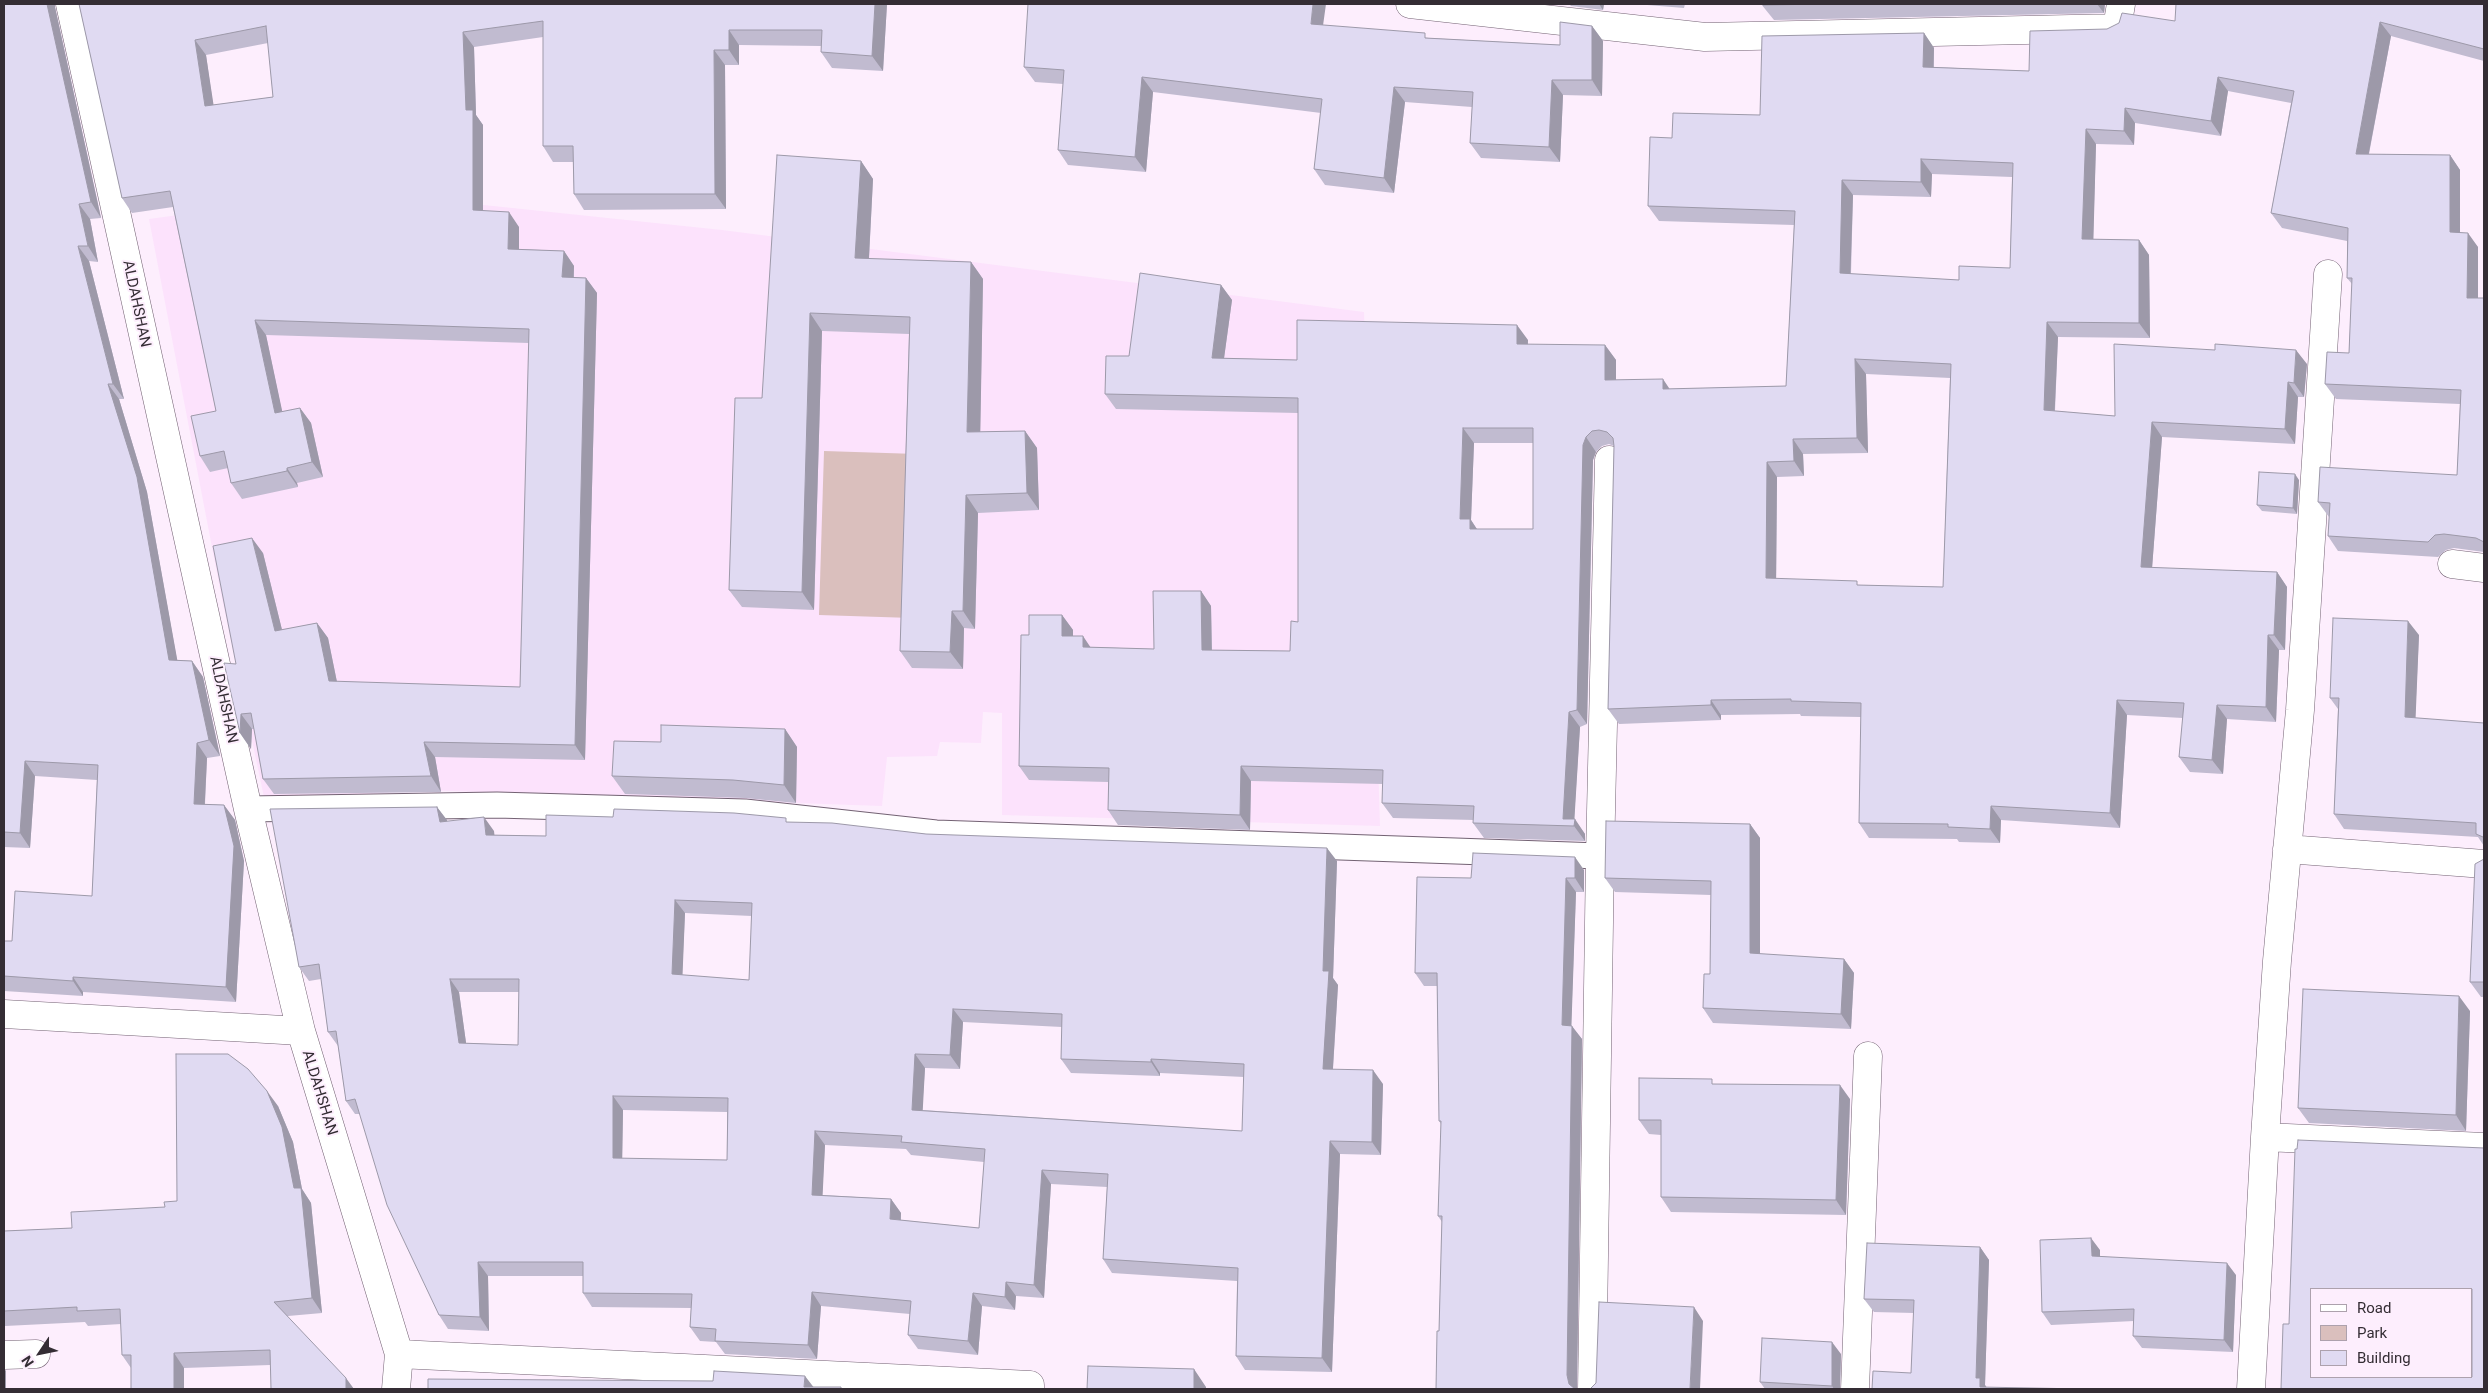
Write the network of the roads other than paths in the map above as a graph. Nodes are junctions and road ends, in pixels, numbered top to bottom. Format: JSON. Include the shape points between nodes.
{"nodes":[{"id":1,"x":70,"y":4,"type":"edge"},
{"id":2,"x":1410,"y":4,"type":"edge"},
{"id":3,"x":2121,"y":4,"type":"edge"},
{"id":4,"x":2328,"y":274,"type":"dead end"},
{"id":5,"x":1609,"y":460,"type":"edge"},
{"id":6,"x":2452,"y":564,"type":"dead end"},
{"id":7,"x":2484,"y":568,"type":"edge"},
{"id":8,"x":248,"y":809,"type":"junction"},
{"id":9,"x":2287,"y":849,"type":"junction"},
{"id":10,"x":1600,"y":856,"type":"junction"},
{"id":11,"x":2484,"y":864,"type":"edge"},
{"id":12,"x":4,"y":1014,"type":"edge"},
{"id":13,"x":300,"y":1031,"type":"junction"},
{"id":14,"x":1868,"y":1056,"type":"dead end"},
{"id":15,"x":2264,"y":1137,"type":"junction"},
{"id":16,"x":2484,"y":1147,"type":"edge"},
{"id":17,"x":36,"y":1354,"type":"dead end"},
{"id":18,"x":398,"y":1354,"type":"junction"},
{"id":19,"x":4,"y":1356,"type":"edge"},
{"id":20,"x":396,"y":1389,"type":"edge"},
{"id":21,"x":1030,"y":1389,"type":"edge"},
{"id":22,"x":1592,"y":1389,"type":"edge"},
{"id":23,"x":1855,"y":1389,"type":"edge"},
{"id":24,"x":2250,"y":1389,"type":"edge"}],
"edges":[{"from":1,"to":8,"type":"street","name":"ALDAHSHAN"},
{"from":2,"to":3,"type":"street","via":[[1705,37],[2117,28]]},
{"from":4,"to":9,"type":"street","via":[[2300,710]]},
{"from":5,"to":10,"type":"street"},
{"from":6,"to":7,"type":"street"},
{"from":8,"to":10,"type":"lane","via":[[497,805],[746,812],[936,833]]},
{"from":8,"to":13,"type":"street","name":"ALDAHSHAN"},
{"from":9,"to":11,"type":"street"},
{"from":9,"to":15,"type":"street"},
{"from":10,"to":22,"type":"street"},
{"from":12,"to":13,"type":"street"},
{"from":13,"to":18,"type":"street","name":"ALDAHSHAN"},
{"from":14,"to":23,"type":"street"},
{"from":15,"to":16,"type":"street"},
{"from":15,"to":24,"type":"street"},
{"from":17,"to":19,"type":"street"},
{"from":18,"to":20,"type":"street","name":"ALDAHSHAN"},
{"from":18,"to":21,"type":"street","via":[[1030,1386]]}]}
